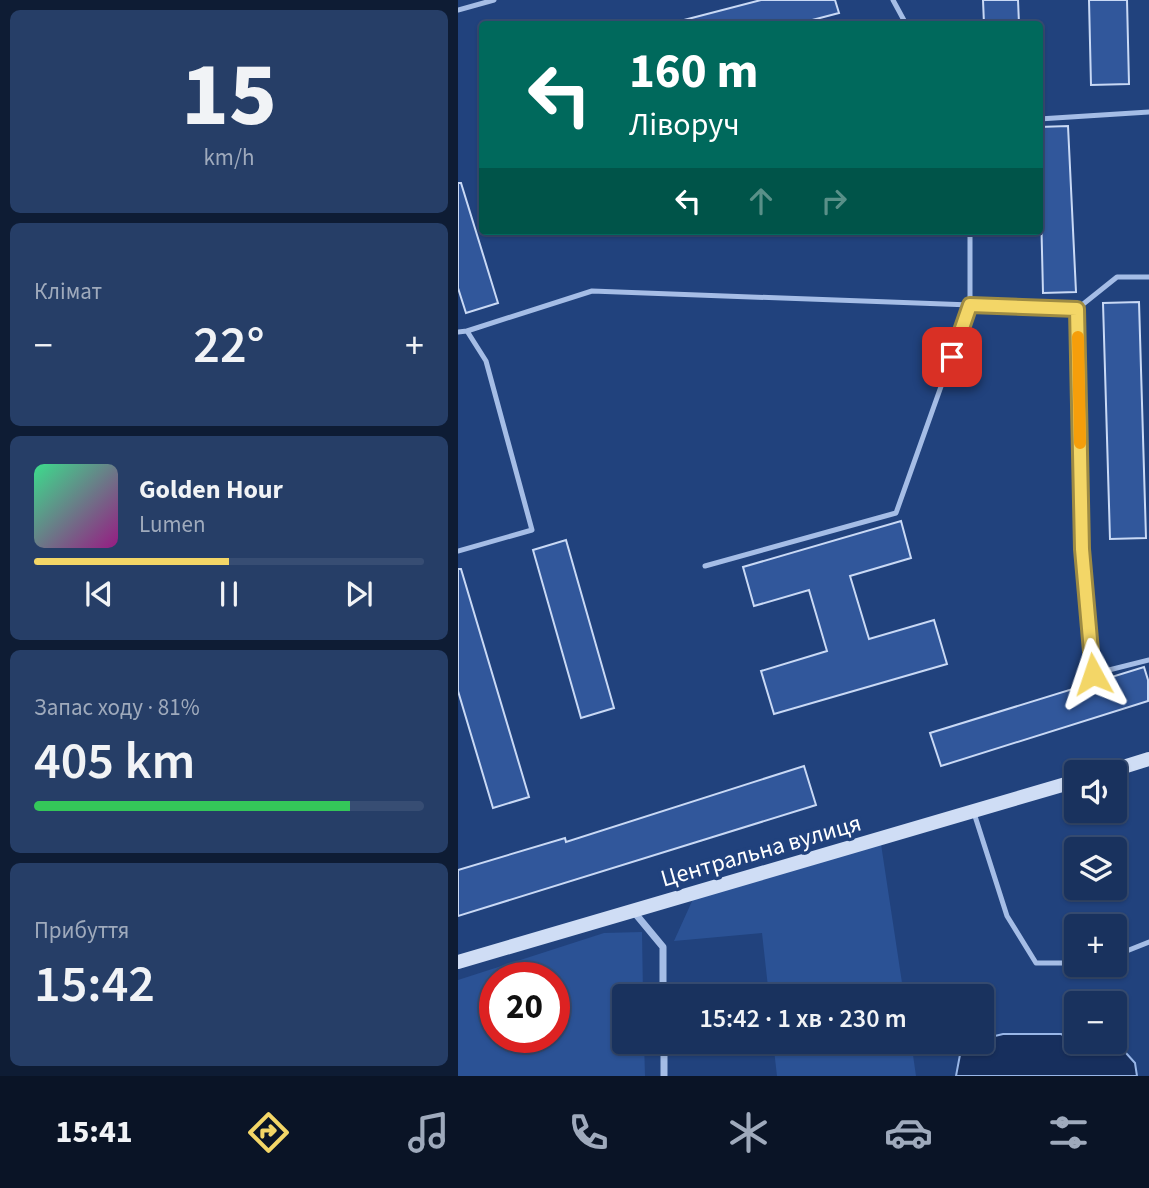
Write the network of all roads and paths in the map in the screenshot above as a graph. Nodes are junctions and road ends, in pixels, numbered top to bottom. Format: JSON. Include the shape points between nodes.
{"nodes":[{"id":1,"x":494,"y":0,"type":"edge"},
{"id":2,"x":893,"y":0,"type":"edge"},
{"id":3,"x":458,"y":10,"type":"edge"},
{"id":4,"x":904,"y":21,"type":"edge"},
{"id":5,"x":1149,"y":112,"type":"edge"},
{"id":6,"x":1043,"y":119,"type":"edge"},
{"id":7,"x":970,"y":235,"type":"edge"},
{"id":8,"x":1149,"y":277,"type":"edge"},
{"id":9,"x":970,"y":305,"type":"junction"},
{"id":10,"x":1077,"y":309,"type":"junction"},
{"id":11,"x":467,"y":331,"type":"junction"},
{"id":12,"x":458,"y":332,"type":"edge"},
{"id":13,"x":458,"y":551,"type":"edge"},
{"id":14,"x":705,"y":566,"type":"dead end"},
{"id":15,"x":1149,"y":660,"type":"edge"},
{"id":16,"x":1149,"y":760,"type":"edge"},
{"id":17,"x":1127,"y":766,"type":"edge"},
{"id":18,"x":1064,"y":785,"type":"edge"},
{"id":19,"x":974,"y":811,"type":"junction"},
{"id":20,"x":634,"y":912,"type":"junction"},
{"id":21,"x":1149,"y":942,"type":"edge"},
{"id":22,"x":1127,"y":951,"type":"edge"},
{"id":23,"x":458,"y":962,"type":"edge"},
{"id":24,"x":1064,"y":963,"type":"edge"},
{"id":25,"x":663,"y":984,"type":"edge"},
{"id":26,"x":664,"y":1054,"type":"edge"},
{"id":27,"x":664,"y":1076,"type":"edge"}],
"edges":[{"from":1,"to":3,"type":"lane"},
{"from":2,"to":4,"type":"lane"},
{"from":5,"to":6,"type":"lane"},
{"from":7,"to":9,"type":"lane"},
{"from":8,"to":10,"type":"lane","via":[[1117,277]]},
{"from":9,"to":10,"type":"lane"},
{"from":9,"to":11,"type":"lane","via":[[592,291]]},
{"from":9,"to":14,"type":"lane","via":[[896,513]]},
{"from":10,"to":15,"type":"lane","via":[[1082,549],[1093,674]]},
{"from":11,"to":12,"type":"lane"},
{"from":11,"to":13,"type":"lane","via":[[486,361],[532,530]]},
{"from":16,"to":17,"type":"main road"},
{"from":18,"to":19,"type":"main road","name":"Центральна вулиця"},
{"from":19,"to":20,"type":"main road","name":"Центральна вулиця"},
{"from":19,"to":24,"type":"lane","via":[[1007,916],[1036,963]]},
{"from":20,"to":23,"type":"main road","name":"Центральна вулиця"},
{"from":20,"to":25,"type":"street","via":[[663,947]]},
{"from":21,"to":22,"type":"lane"},
{"from":26,"to":27,"type":"street"}]}
